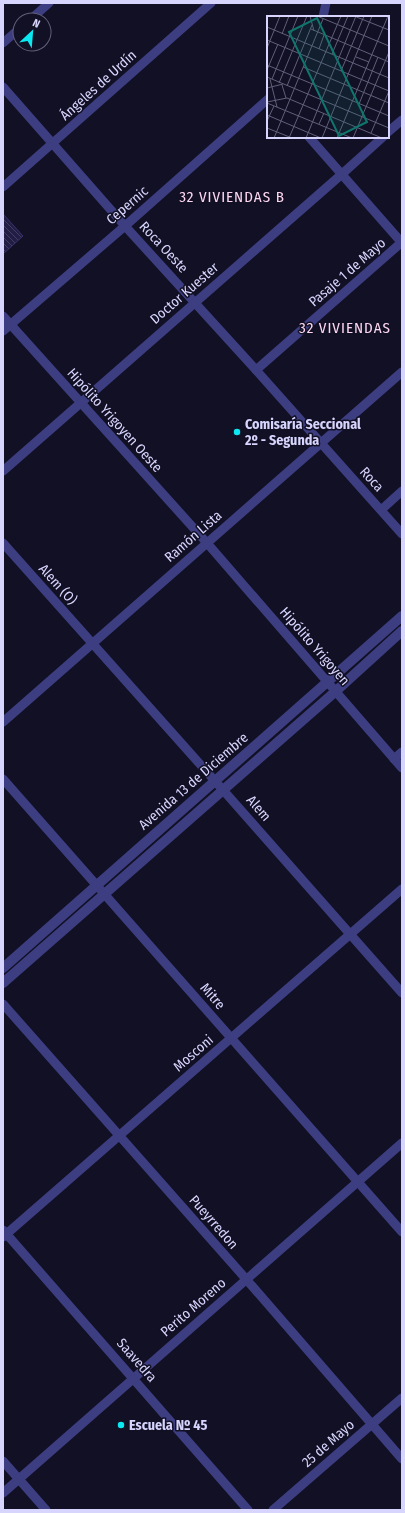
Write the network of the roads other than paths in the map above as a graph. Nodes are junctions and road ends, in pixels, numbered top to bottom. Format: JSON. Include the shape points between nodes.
{"nodes":[{"id":1,"x":49,"y":3,"type":"edge"},
{"id":2,"x":211,"y":3,"type":"edge"},
{"id":3,"x":326,"y":3,"type":"edge"},
{"id":4,"x":39,"y":12,"type":"edge"},
{"id":5,"x":323,"y":16,"type":"edge"},
{"id":6,"x":12,"y":35,"type":"edge"},
{"id":7,"x":3,"y":43,"type":"edge"},
{"id":8,"x":3,"y":87,"type":"edge"},
{"id":9,"x":267,"y":100,"type":"edge"},
{"id":10,"x":402,"y":120,"type":"edge"},
{"id":11,"x":389,"y":131,"type":"edge"},
{"id":12,"x":310,"y":138,"type":"edge"},
{"id":13,"x":382,"y":138,"type":"edge"},
{"id":14,"x":53,"y":144,"type":"junction"},
{"id":15,"x":342,"y":174,"type":"junction"},
{"id":16,"x":3,"y":188,"type":"edge"},
{"id":17,"x":125,"y":226,"type":"junction"},
{"id":18,"x":402,"y":242,"type":"edge"},
{"id":19,"x":195,"y":302,"type":"junction"},
{"id":20,"x":3,"y":316,"type":"edge"},
{"id":21,"x":10,"y":324,"type":"junction"},
{"id":22,"x":3,"y":331,"type":"edge"},
{"id":23,"x":256,"y":370,"type":"junction"},
{"id":24,"x":402,"y":372,"type":"edge"},
{"id":25,"x":80,"y":403,"type":"junction"},
{"id":26,"x":321,"y":443,"type":"junction"},
{"id":27,"x":3,"y":471,"type":"edge"},
{"id":28,"x":402,"y":491,"type":"edge"},
{"id":29,"x":381,"y":510,"type":"junction"},
{"id":30,"x":402,"y":534,"type":"edge"},
{"id":31,"x":3,"y":543,"type":"edge"},
{"id":32,"x":206,"y":543,"type":"junction"},
{"id":33,"x":402,"y":616,"type":"edge"},
{"id":34,"x":402,"y":632,"type":"edge"},
{"id":35,"x":93,"y":643,"type":"junction"},
{"id":36,"x":328,"y":682,"type":"junction"},
{"id":37,"x":336,"y":691,"type":"junction"},
{"id":38,"x":3,"y":722,"type":"edge"},
{"id":39,"x":402,"y":752,"type":"edge"},
{"id":40,"x":394,"y":759,"type":"junction"},
{"id":41,"x":402,"y":768,"type":"edge"},
{"id":42,"x":3,"y":779,"type":"edge"},
{"id":43,"x":215,"y":781,"type":"junction"},
{"id":44,"x":224,"y":790,"type":"junction"},
{"id":45,"x":97,"y":884,"type":"junction"},
{"id":46,"x":402,"y":889,"type":"edge"},
{"id":47,"x":104,"y":893,"type":"junction"},
{"id":48,"x":350,"y":935,"type":"junction"},
{"id":49,"x":3,"y":968,"type":"edge"},
{"id":50,"x":3,"y":983,"type":"edge"},
{"id":51,"x":402,"y":993,"type":"edge"},
{"id":52,"x":3,"y":1004,"type":"edge"},
{"id":53,"x":231,"y":1038,"type":"junction"},
{"id":54,"x":120,"y":1136,"type":"junction"},
{"id":55,"x":402,"y":1143,"type":"edge"},
{"id":56,"x":358,"y":1182,"type":"junction"},
{"id":57,"x":402,"y":1232,"type":"edge"},
{"id":58,"x":4,"y":1234,"type":"edge"},
{"id":59,"x":246,"y":1279,"type":"junction"},
{"id":60,"x":134,"y":1378,"type":"junction"},
{"id":61,"x":402,"y":1398,"type":"edge"},
{"id":62,"x":372,"y":1424,"type":"junction"},
{"id":63,"x":402,"y":1459,"type":"edge"},
{"id":64,"x":3,"y":1461,"type":"edge"},
{"id":65,"x":19,"y":1479,"type":"junction"},
{"id":66,"x":3,"y":1493,"type":"edge"},
{"id":67,"x":46,"y":1510,"type":"edge"},
{"id":68,"x":248,"y":1510,"type":"edge"},
{"id":69,"x":273,"y":1510,"type":"edge"}],
"edges":[{"from":1,"to":4,"type":"street"},
{"from":2,"to":14,"type":"street","name":"Ángeles de Urdín"},
{"from":3,"to":5,"type":"street"},
{"from":6,"to":7,"type":"street"},
{"from":8,"to":14,"type":"street","name":"Roca Oeste"},
{"from":9,"to":17,"type":"street","name":"Cepernic"},
{"from":10,"to":11,"type":"street"},
{"from":12,"to":15,"type":"street"},
{"from":13,"to":15,"type":"street","name":"Doctor Kuester"},
{"from":14,"to":16,"type":"street","name":"Ángeles de Urdín"},
{"from":14,"to":17,"type":"street","name":"Roca Oeste"},
{"from":15,"to":18,"type":"street"},
{"from":15,"to":19,"type":"street","name":"Doctor Kuester"},
{"from":17,"to":19,"type":"street","name":"Roca Oeste"},
{"from":17,"to":21,"type":"street","name":"Cepernic"},
{"from":18,"to":23,"type":"street","name":"Pasaje 1 de Mayo"},
{"from":19,"to":23,"type":"street","name":"Roca Oeste"},
{"from":19,"to":25,"type":"street","name":"Doctor Kuester"},
{"from":20,"to":21,"type":"street","name":"Hipólito Yrigoyen Oeste"},
{"from":21,"to":22,"type":"street","name":"Cepernic"},
{"from":21,"to":25,"type":"street","name":"Hipólito Yrigoyen Oeste"},
{"from":23,"to":26,"type":"street","name":"Roca Oeste"},
{"from":24,"to":26,"type":"street","name":"Ramón Lista"},
{"from":25,"to":27,"type":"street","name":"Doctor Kuester"},
{"from":25,"to":32,"type":"street","name":"Hipólito Yrigoyen Oeste"},
{"from":26,"to":29,"type":"street","name":"Roca"},
{"from":26,"to":32,"type":"street","name":"Ramón Lista"},
{"from":28,"to":29,"type":"street"},
{"from":29,"to":30,"type":"street","name":"Roca"},
{"from":31,"to":35,"type":"street","name":"Alem (O)"},
{"from":32,"to":35,"type":"street","name":"Ramón Lista"},
{"from":32,"to":36,"type":"street","name":"Hipólito Yrigoyen"},
{"from":33,"to":36,"type":"street","name":"Avenida 13 de Diciembre"},
{"from":34,"to":37,"type":"street","name":"Avenida 13 de Diciembre"},
{"from":35,"to":38,"type":"street","name":"Ramón Lista"},
{"from":35,"to":43,"type":"street","name":"Alem"},
{"from":36,"to":37,"type":"street","name":"Hipólito Yrigoyen"},
{"from":36,"to":43,"type":"street","name":"Avenida 13 de Diciembre"},
{"from":37,"to":40,"type":"street","name":"Hipólito Yrigoyen"},
{"from":37,"to":44,"type":"street","name":"Avenida 13 de Diciembre"},
{"from":39,"to":40,"type":"street"},
{"from":40,"to":41,"type":"street","name":"Hipólito Yrigoyen"},
{"from":42,"to":45,"type":"street","name":"Mitre"},
{"from":43,"to":44,"type":"street","name":"Alem"},
{"from":43,"to":45,"type":"street","name":"Avenida 13 de Diciembre"},
{"from":44,"to":47,"type":"street","name":"Avenida 13 de Diciembre"},
{"from":44,"to":48,"type":"street","name":"Alem"},
{"from":45,"to":47,"type":"street","name":"Mitre"},
{"from":45,"to":49,"type":"street","name":"Avenida 13 de Diciembre"},
{"from":46,"to":48,"type":"street","name":"Mosconi"},
{"from":47,"to":50,"type":"street","name":"Avenida 13 de Diciembre"},
{"from":47,"to":53,"type":"street","name":"Mitre"},
{"from":48,"to":51,"type":"street","name":"Alem"},
{"from":48,"to":53,"type":"street","name":"Mosconi"},
{"from":52,"to":54,"type":"street","name":"Pueyrredon"},
{"from":53,"to":54,"type":"street","name":"Mosconi"},
{"from":53,"to":56,"type":"street","name":"Mitre"},
{"from":54,"to":58,"type":"street","name":"Mosconi"},
{"from":54,"to":59,"type":"street","name":"Pueyrredon"},
{"from":55,"to":56,"type":"street","name":"Perito Moreno"},
{"from":56,"to":57,"type":"street","name":"Mitre"},
{"from":56,"to":59,"type":"street","name":"Perito Moreno"},
{"from":58,"to":60,"type":"street","name":"Saavedra"},
{"from":59,"to":60,"type":"street","name":"Perito Moreno"},
{"from":59,"to":62,"type":"street","name":"Pueyrredon"},
{"from":60,"to":65,"type":"street","name":"Perito Moreno"},
{"from":60,"to":68,"type":"street","name":"Saavedra"},
{"from":61,"to":62,"type":"street","name":"25 de Mayo"},
{"from":62,"to":63,"type":"street","name":"Pueyrredon"},
{"from":62,"to":69,"type":"street","name":"25 de Mayo"},
{"from":64,"to":65,"type":"street"},
{"from":65,"to":66,"type":"street","name":"Perito Moreno"},
{"from":65,"to":67,"type":"street"}]}
